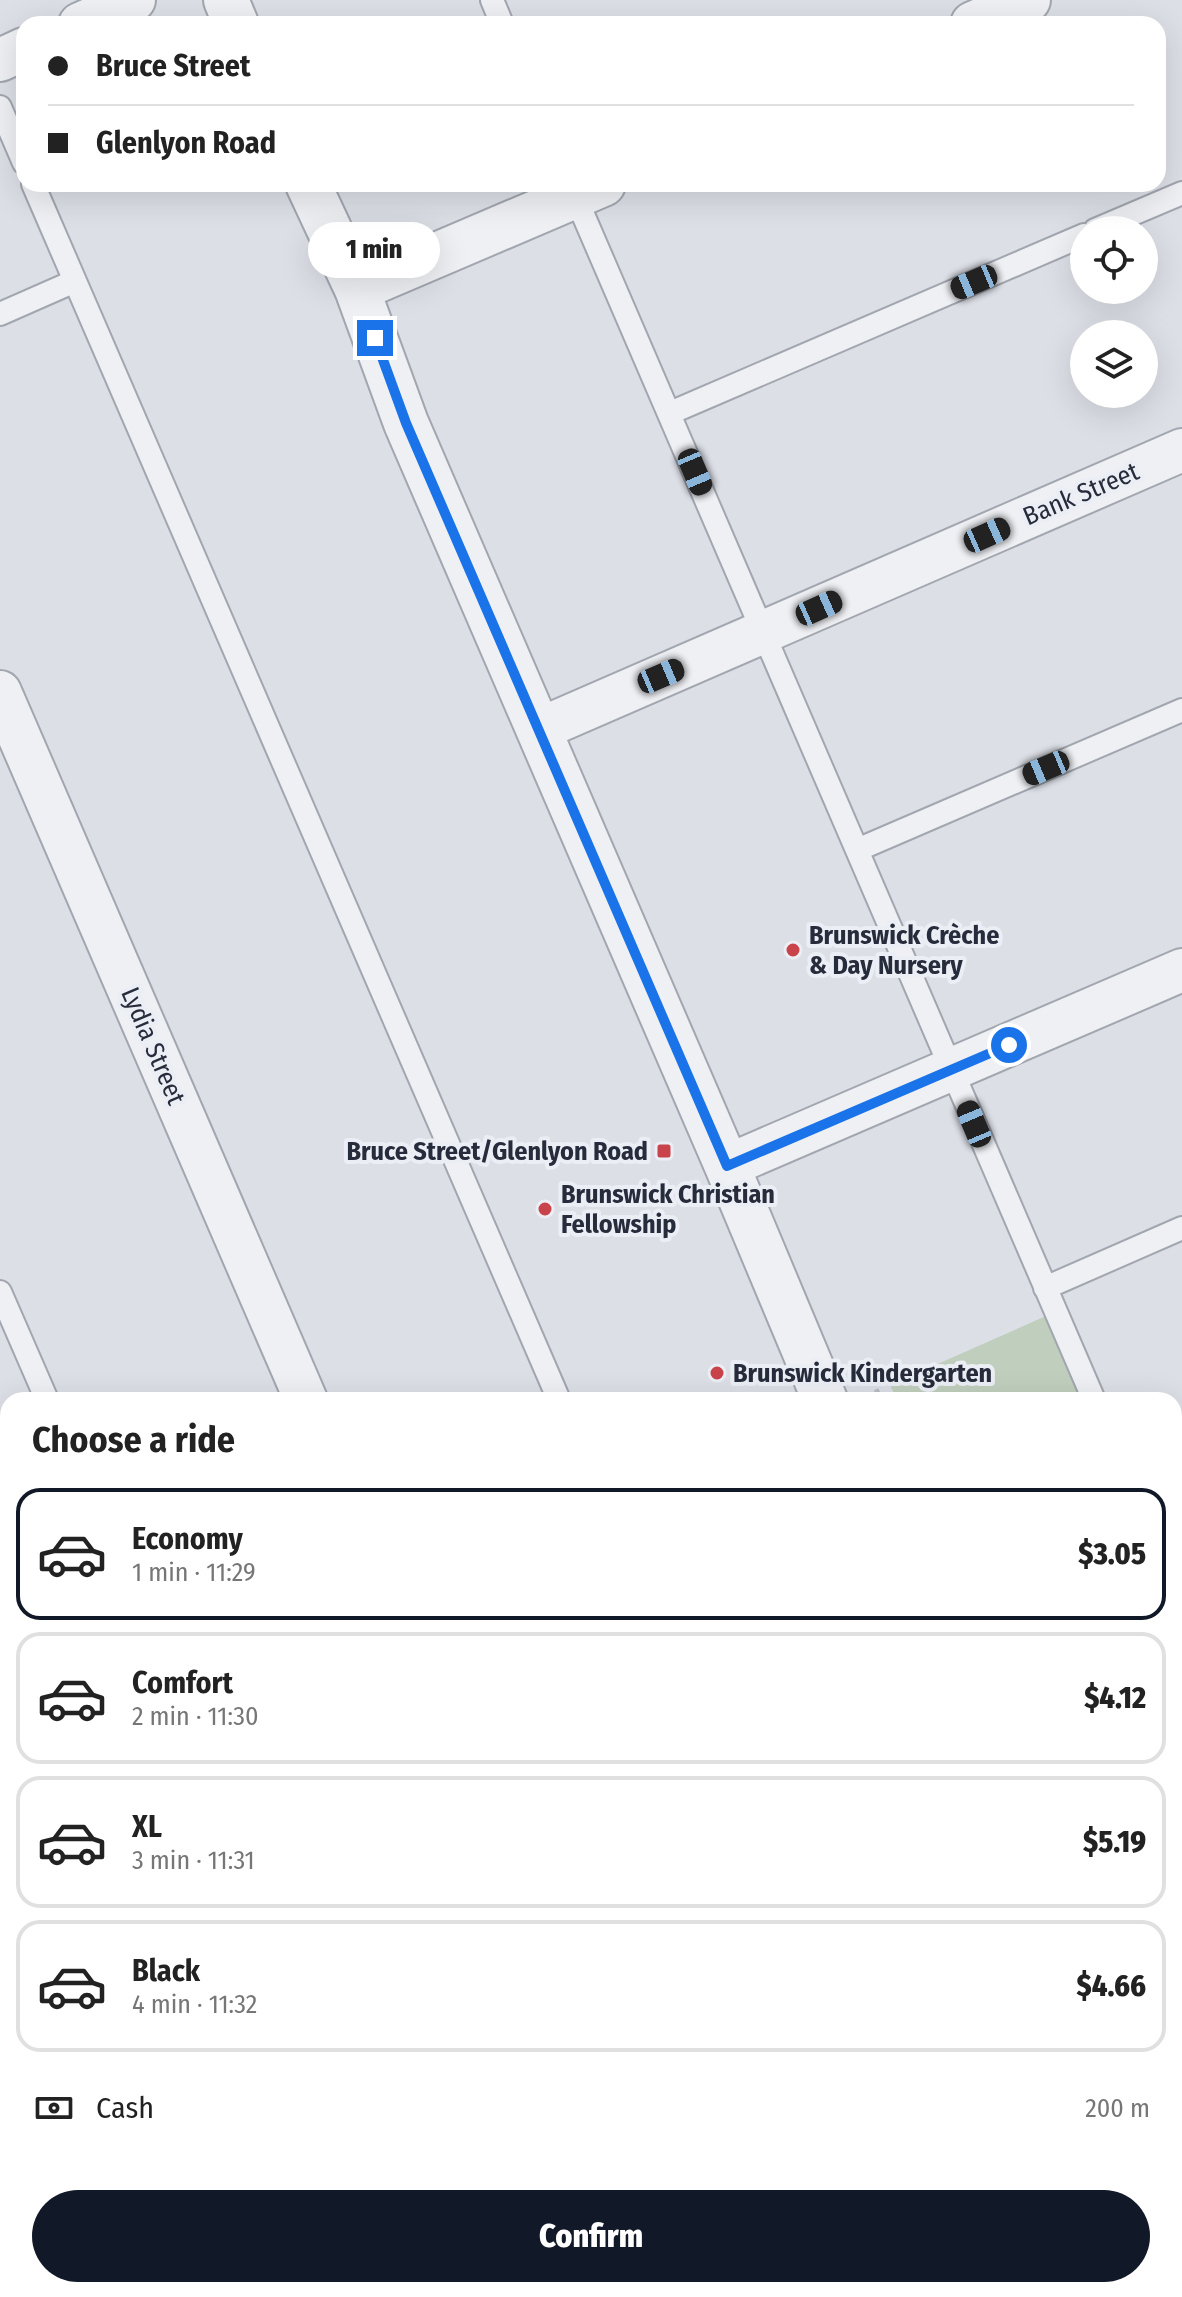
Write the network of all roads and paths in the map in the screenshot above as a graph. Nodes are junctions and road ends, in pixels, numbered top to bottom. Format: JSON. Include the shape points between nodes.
{"nodes":[{"id":1,"x":134,"y":0,"type":"edge"},
{"id":2,"x":1028,"y":0,"type":"edge"},
{"id":3,"x":98,"y":16,"type":"edge"},
{"id":4,"x":991,"y":16,"type":"edge"},
{"id":5,"x":0,"y":107,"type":"edge"},
{"id":6,"x":16,"y":144,"type":"edge"},
{"id":7,"x":36,"y":192,"type":"edge"},
{"id":8,"x":312,"y":192,"type":"edge"},
{"id":9,"x":573,"y":192,"type":"edge"},
{"id":10,"x":584,"y":192,"type":"edge"},
{"id":11,"x":1182,"y":193,"type":"edge"},
{"id":12,"x":1128,"y":216,"type":"edge"},
{"id":13,"x":1070,"y":241,"type":"edge"},
{"id":14,"x":75,"y":281,"type":"junction"},
{"id":15,"x":357,"y":289,"type":"junction"},
{"id":16,"x":0,"y":314,"type":"edge"},
{"id":17,"x":670,"y":413,"type":"junction"},
{"id":18,"x":1182,"y":450,"type":"edge"},
{"id":19,"x":763,"y":632,"type":"junction"},
{"id":20,"x":0,"y":692,"type":"edge"},
{"id":21,"x":1182,"y":710,"type":"edge"},
{"id":22,"x":540,"y":729,"type":"junction"},
{"id":23,"x":857,"y":850,"type":"junction"},
{"id":24,"x":1182,"y":970,"type":"edge"},
{"id":25,"x":951,"y":1069,"type":"junction"},
{"id":26,"x":727,"y":1166,"type":"junction"},
{"id":27,"x":1182,"y":1228,"type":"edge"},
{"id":28,"x":1045,"y":1288,"type":"junction"},
{"id":29,"x":0,"y":1292,"type":"edge"},
{"id":30,"x":44,"y":1392,"type":"edge"},
{"id":31,"x":303,"y":1392,"type":"edge"},
{"id":32,"x":556,"y":1392,"type":"edge"},
{"id":33,"x":822,"y":1392,"type":"edge"},
{"id":34,"x":1090,"y":1392,"type":"edge"}],
"edges":[{"from":1,"to":3,"type":"street"},
{"from":2,"to":4,"type":"street"},
{"from":5,"to":6,"type":"lane"},
{"from":7,"to":14,"type":"lane"},
{"from":8,"to":15,"type":"street"},
{"from":9,"to":15,"type":"street"},
{"from":10,"to":17,"type":"lane"},
{"from":11,"to":12,"type":"lane"},
{"from":13,"to":17,"type":"lane"},
{"from":14,"to":16,"type":"lane"},
{"from":14,"to":32,"type":"lane"},
{"from":15,"to":22,"type":"street","via":[[406,423]]},
{"from":17,"to":19,"type":"lane"},
{"from":18,"to":19,"type":"street","name":"Bank Street"},
{"from":19,"to":22,"type":"street","name":"Bank Street"},
{"from":19,"to":23,"type":"lane"},
{"from":20,"to":31,"type":"street","name":"Lydia Street"},
{"from":21,"to":23,"type":"lane"},
{"from":22,"to":26,"type":"street"},
{"from":23,"to":25,"type":"lane"},
{"from":24,"to":25,"type":"street"},
{"from":25,"to":26,"type":"street"},
{"from":25,"to":28,"type":"lane"},
{"from":26,"to":33,"type":"street"},
{"from":27,"to":28,"type":"lane"},
{"from":28,"to":34,"type":"lane"},
{"from":29,"to":30,"type":"lane"}]}
